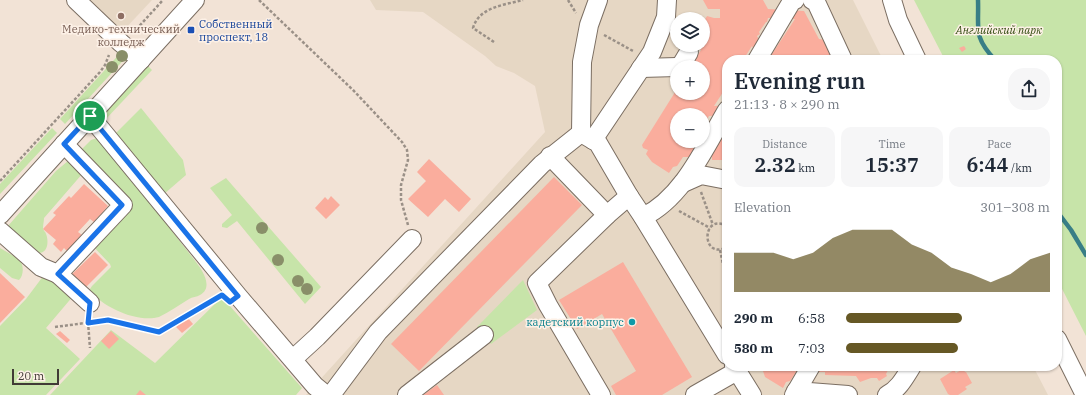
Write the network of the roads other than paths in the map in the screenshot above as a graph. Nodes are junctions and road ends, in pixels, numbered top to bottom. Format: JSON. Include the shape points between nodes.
{"nodes":[{"id":1,"x":76,"y":0,"type":"edge"},
{"id":2,"x":195,"y":0,"type":"edge"},
{"id":3,"x":598,"y":0,"type":"edge"},
{"id":4,"x":667,"y":0,"type":"edge"},
{"id":5,"x":792,"y":0,"type":"edge"},
{"id":6,"x":812,"y":0,"type":"edge"},
{"id":7,"x":892,"y":0,"type":"edge"},
{"id":8,"x":760,"y":55,"type":"edge"},
{"id":9,"x":841,"y":55,"type":"edge"},
{"id":10,"x":915,"y":55,"type":"edge"},
{"id":11,"x":141,"y":60,"type":"junction"},
{"id":12,"x":670,"y":67,"type":"edge"},
{"id":13,"x":641,"y":68,"type":"junction"},
{"id":14,"x":90,"y":116,"type":"junction"},
{"id":15,"x":722,"y":119,"type":"edge"},
{"id":16,"x":587,"y":137,"type":"junction"},
{"id":17,"x":64,"y":144,"type":"junction"},
{"id":18,"x":550,"y":156,"type":"junction"},
{"id":19,"x":722,"y":179,"type":"edge"},
{"id":20,"x":689,"y":180,"type":"junction"},
{"id":21,"x":629,"y":196,"type":"junction"},
{"id":22,"x":0,"y":215,"type":"edge"},
{"id":23,"x":607,"y":215,"type":"junction"},
{"id":24,"x":643,"y":217,"type":"junction"},
{"id":25,"x":0,"y":231,"type":"edge"},
{"id":26,"x":412,"y":239,"type":"road end"},
{"id":27,"x":58,"y":274,"type":"junction"},
{"id":28,"x":90,"y":303,"type":"road end"},
{"id":29,"x":484,"y":335,"type":"dead end"},
{"id":30,"x":722,"y":346,"type":"edge"},
{"id":31,"x":1062,"y":349,"type":"edge"},
{"id":32,"x":293,"y":359,"type":"junction"},
{"id":33,"x":731,"y":371,"type":"edge"},
{"id":34,"x":737,"y":371,"type":"edge"},
{"id":35,"x":808,"y":371,"type":"edge"},
{"id":36,"x":909,"y":371,"type":"edge"},
{"id":37,"x":795,"y":393,"type":"edge"},
{"id":38,"x":332,"y":394,"type":"edge"},
{"id":39,"x":407,"y":395,"type":"edge"},
{"id":40,"x":601,"y":395,"type":"edge"},
{"id":41,"x":695,"y":395,"type":"edge"},
{"id":42,"x":752,"y":395,"type":"edge"},
{"id":43,"x":848,"y":395,"type":"edge"},
{"id":44,"x":887,"y":395,"type":"edge"},
{"id":45,"x":1085,"y":395,"type":"edge"}],
"edges":[{"from":1,"to":11,"type":"street"},
{"from":2,"to":11,"type":"street"},
{"from":3,"to":16,"type":"street","via":[[589,26],[582,62]]},
{"from":4,"to":13,"type":"street","via":[[666,17],[652,52]]},
{"from":5,"to":8,"type":"street"},
{"from":6,"to":9,"type":"street","via":[[816,2]]},
{"from":7,"to":10,"type":"street","via":[[898,20]]},
{"from":11,"to":14,"type":"street"},
{"from":12,"to":13,"type":"street"},
{"from":13,"to":16,"type":"street"},
{"from":14,"to":17,"type":"street"},
{"from":14,"to":32,"type":"street"},
{"from":15,"to":20,"type":"street"},
{"from":16,"to":18,"type":"street"},
{"from":16,"to":21,"type":"street","via":[[598,143]]},
{"from":17,"to":22,"type":"street"},
{"from":17,"to":27,"type":"street","via":[[122,205]]},
{"from":18,"to":23,"type":"street"},
{"from":18,"to":38,"type":"street","via":[[378,332]]},
{"from":19,"to":20,"type":"street","via":[[701,175]]},
{"from":20,"to":24,"type":"street","via":[[653,213]]},
{"from":21,"to":23,"type":"street"},
{"from":21,"to":24,"type":"street"},
{"from":23,"to":40,"type":"street","via":[[536,283]]},
{"from":24,"to":30,"type":"street"},
{"from":25,"to":27,"type":"street","via":[[41,266]]},
{"from":26,"to":32,"type":"street"},
{"from":27,"to":28,"type":"street"},
{"from":29,"to":39,"type":"street"},
{"from":31,"to":45,"type":"street"},
{"from":32,"to":38,"type":"street","via":[[315,386]]},
{"from":33,"to":41,"type":"street"},
{"from":34,"to":42,"type":"street"},
{"from":35,"to":37,"type":"street"},
{"from":36,"to":44,"type":"street","via":[[901,384]]},
{"from":37,"to":43,"type":"street"}]}
